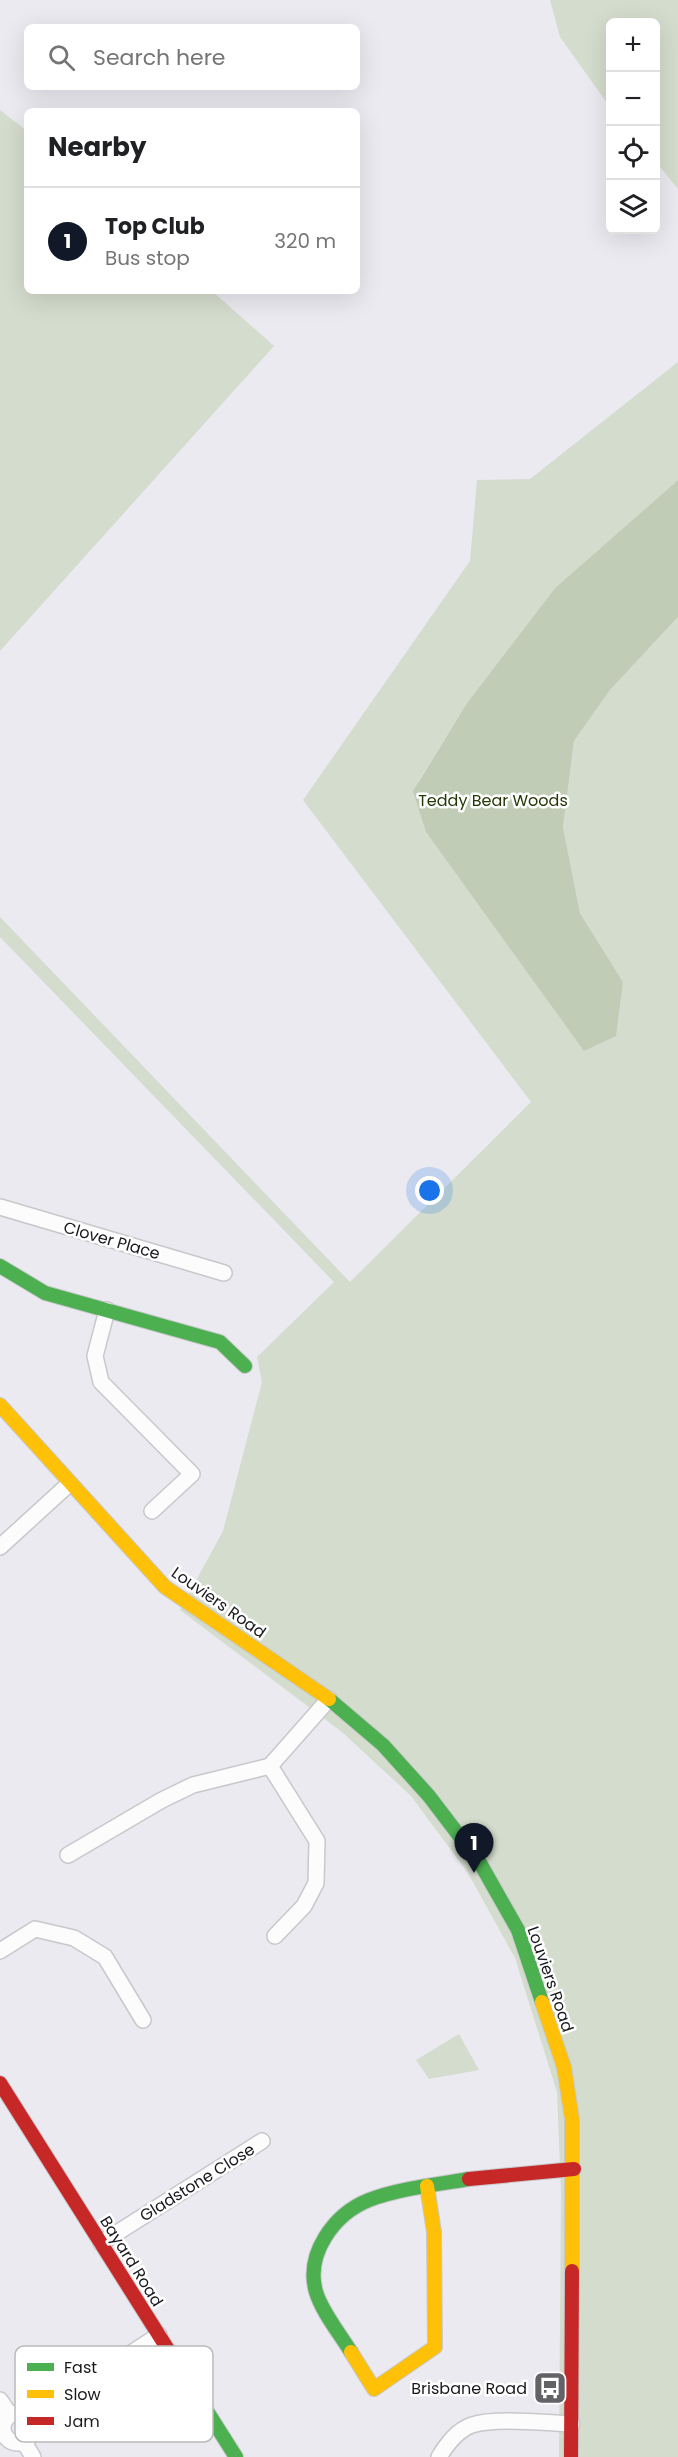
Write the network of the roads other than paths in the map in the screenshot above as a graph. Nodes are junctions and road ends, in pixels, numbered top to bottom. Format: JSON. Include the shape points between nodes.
{"nodes":[{"id":1,"x":0,"y":1207,"type":"edge"},
{"id":2,"x":0,"y":1266,"type":"edge"},
{"id":3,"x":224,"y":1273,"type":"dead end"},
{"id":4,"x":107,"y":1310,"type":"junction"},
{"id":5,"x":245,"y":1366,"type":"dead end"},
{"id":6,"x":0,"y":1405,"type":"edge"},
{"id":7,"x":69,"y":1484,"type":"junction"},
{"id":8,"x":152,"y":1512,"type":"dead end"},
{"id":9,"x":0,"y":1547,"type":"edge"},
{"id":10,"x":328,"y":1699,"type":"junction"},
{"id":11,"x":270,"y":1766,"type":"junction"},
{"id":12,"x":68,"y":1855,"type":"dead end"},
{"id":13,"x":274,"y":1936,"type":"dead end"},
{"id":14,"x":0,"y":1951,"type":"edge"},
{"id":15,"x":143,"y":2020,"type":"dead end"},
{"id":16,"x":0,"y":2083,"type":"edge"},
{"id":17,"x":262,"y":2141,"type":"dead end"},
{"id":18,"x":574,"y":2169,"type":"junction"},
{"id":19,"x":427,"y":2186,"type":"junction"},
{"id":20,"x":101,"y":2243,"type":"junction"},
{"id":21,"x":159,"y":2335,"type":"junction"},
{"id":22,"x":142,"y":2346,"type":"edge"},
{"id":23,"x":166,"y":2346,"type":"edge"},
{"id":24,"x":0,"y":2400,"type":"edge"},
{"id":25,"x":15,"y":2414,"type":"edge"},
{"id":26,"x":10,"y":2415,"type":"junction"},
{"id":27,"x":213,"y":2421,"type":"edge"},
{"id":28,"x":572,"y":2424,"type":"junction"},
{"id":29,"x":2,"y":2437,"type":"edge"},
{"id":30,"x":24,"y":2442,"type":"joint"},
{"id":31,"x":33,"y":2457,"type":"edge"},
{"id":32,"x":236,"y":2457,"type":"edge"},
{"id":33,"x":439,"y":2457,"type":"edge"},
{"id":34,"x":571,"y":2457,"type":"edge"}],
"edges":[{"from":1,"to":3,"type":"street","name":"Clover Place"},
{"from":2,"to":4,"type":"street","via":[[45,1293]]},
{"from":4,"to":5,"type":"street","via":[[220,1342]]},
{"from":4,"to":8,"type":"street","via":[[95,1356],[101,1382],[192,1474]]},
{"from":6,"to":7,"type":"street","name":"Louviers Road"},
{"from":7,"to":9,"type":"street"},
{"from":7,"to":10,"type":"street","name":"Louviers Road","via":[[165,1587]]},
{"from":10,"to":11,"type":"street"},
{"from":10,"to":18,"type":"street","name":"Louviers Road","via":[[383,1745],[429,1796],[480,1863],[518,1930],[564,2067],[573,2124]]},
{"from":11,"to":12,"type":"street","via":[[194,1785]]},
{"from":11,"to":13,"type":"street","via":[[317,1841],[316,1883],[304,1906]]},
{"from":14,"to":15,"type":"street","via":[[35,1929],[74,1938],[105,1958]]},
{"from":16,"to":20,"type":"street","name":"Bayard Road"},
{"from":17,"to":20,"type":"street","name":"Gladstone Close"},
{"from":18,"to":19,"type":"street","via":[[493,2174]]},
{"from":18,"to":28,"type":"street","name":"Louviers Road"},
{"from":19,"to":19,"type":"street","via":[[366,2202],[329,2231],[312,2267],[317,2295],[374,2389],[435,2347],[434,2232]]},
{"from":20,"to":21,"type":"street","name":"Bayard Road"},
{"from":21,"to":22,"type":"street"},
{"from":21,"to":23,"type":"street","name":"Bayard Road"},
{"from":24,"to":26,"type":"street"},
{"from":25,"to":26,"type":"street"},
{"from":26,"to":29,"type":"street","via":[[3,2425]]},
{"from":27,"to":32,"type":"street","name":"Bayard Road"},
{"from":28,"to":33,"type":"street","via":[[472,2425],[448,2441]]},
{"from":28,"to":34,"type":"street","name":"Louviers Road"},
{"from":29,"to":30,"type":"street"},
{"from":30,"to":31,"type":"street"}]}
